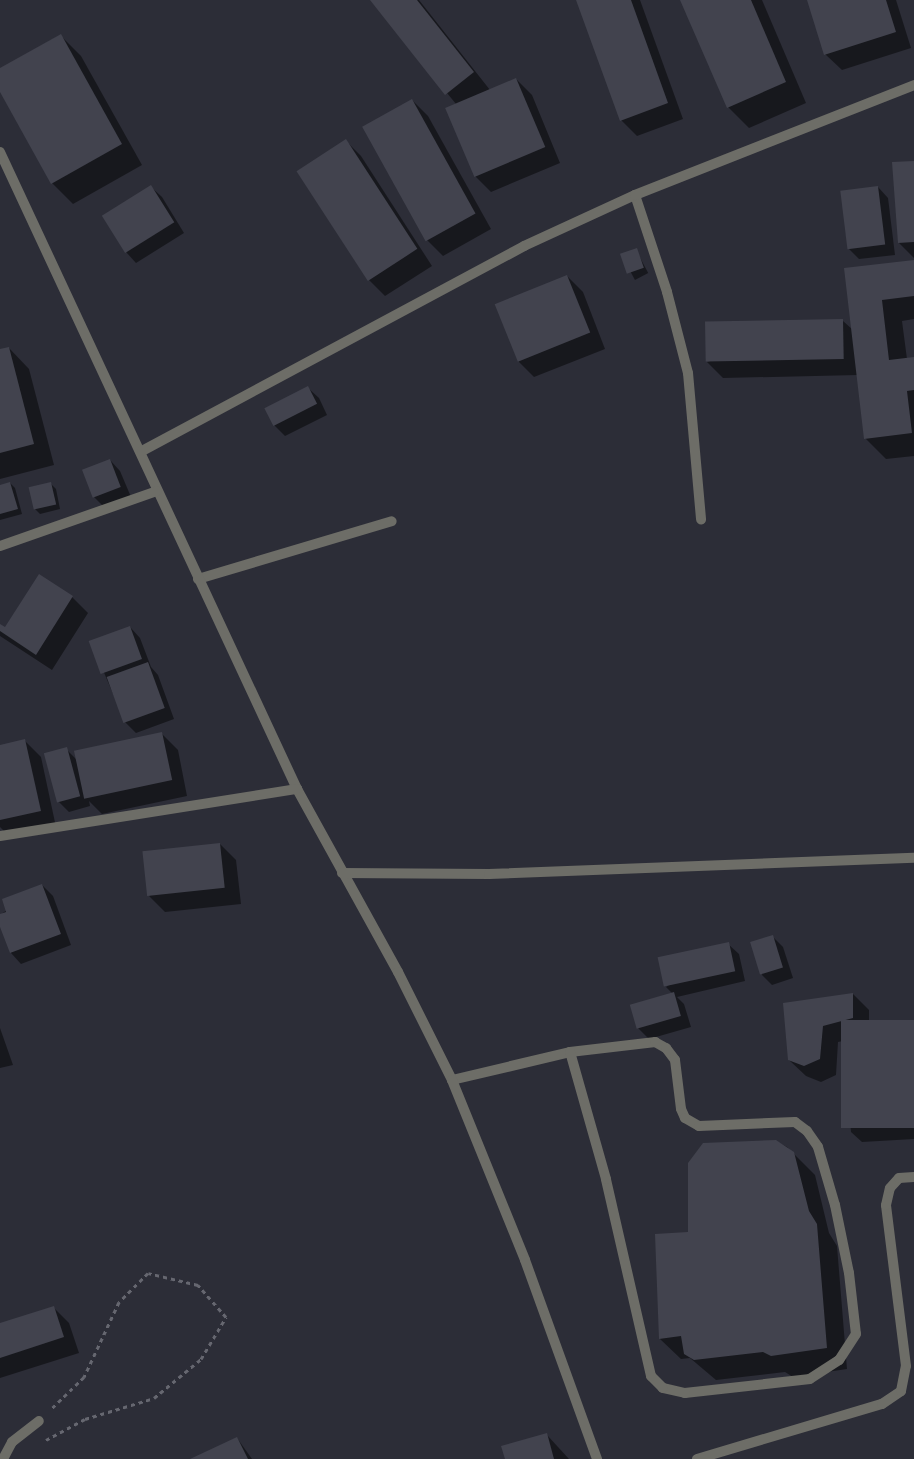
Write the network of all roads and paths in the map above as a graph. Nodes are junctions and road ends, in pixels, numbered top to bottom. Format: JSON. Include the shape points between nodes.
{"nodes":[{"id":1,"x":914,"y":85,"type":"edge"},
{"id":2,"x":0,"y":152,"type":"edge"},
{"id":3,"x":635,"y":195,"type":"junction"},
{"id":4,"x":142,"y":451,"type":"junction"},
{"id":5,"x":157,"y":490,"type":"junction"},
{"id":6,"x":701,"y":520,"type":"dead end"},
{"id":7,"x":392,"y":521,"type":"dead end"},
{"id":8,"x":0,"y":546,"type":"edge"},
{"id":9,"x":198,"y":579,"type":"junction"},
{"id":10,"x":297,"y":788,"type":"junction"},
{"id":11,"x":0,"y":836,"type":"edge"},
{"id":12,"x":914,"y":858,"type":"edge"},
{"id":13,"x":342,"y":873,"type":"junction"},
{"id":14,"x":570,"y":1052,"type":"junction"},
{"id":15,"x":452,"y":1080,"type":"junction"},
{"id":16,"x":914,"y":1177,"type":"edge"},
{"id":17,"x":39,"y":1421,"type":"joint"},
{"id":18,"x":38,"y":1445,"type":"dead end"},
{"id":19,"x":3,"y":1459,"type":"edge"},
{"id":20,"x":598,"y":1459,"type":"edge"},
{"id":21,"x":697,"y":1459,"type":"edge"}],
"edges":[{"from":1,"to":3,"type":"street"},
{"from":2,"to":4,"type":"street"},
{"from":3,"to":4,"type":"street","via":[[524,246]]},
{"from":3,"to":6,"type":"street","via":[[668,292],[688,373]]},
{"from":4,"to":5,"type":"street"},
{"from":5,"to":8,"type":"street"},
{"from":5,"to":9,"type":"street"},
{"from":7,"to":9,"type":"street"},
{"from":9,"to":10,"type":"street"},
{"from":10,"to":11,"type":"street"},
{"from":10,"to":13,"type":"street"},
{"from":12,"to":13,"type":"street","via":[[489,874]]},
{"from":13,"to":15,"type":"street"},
{"from":14,"to":14,"type":"street","via":[[655,1042],[666,1048],[675,1060],[681,1109],[685,1118],[698,1126],[794,1122],[807,1131],[818,1148],[835,1204],[849,1273],[856,1334],[838,1360],[810,1379],[685,1393],[663,1388],[651,1376],[606,1179]]},
{"from":14,"to":15,"type":"street"},
{"from":15,"to":20,"type":"street","via":[[525,1260]]},
{"from":16,"to":21,"type":"street","via":[[899,1178],[890,1188],[886,1205],[906,1366],[902,1391],[882,1404]]},
{"from":17,"to":18,"type":"path","via":[[84,1377],[118,1302],[148,1273],[198,1286],[226,1317],[201,1359],[154,1398],[85,1419]]},
{"from":17,"to":19,"type":"street","via":[[12,1442]]}]}
